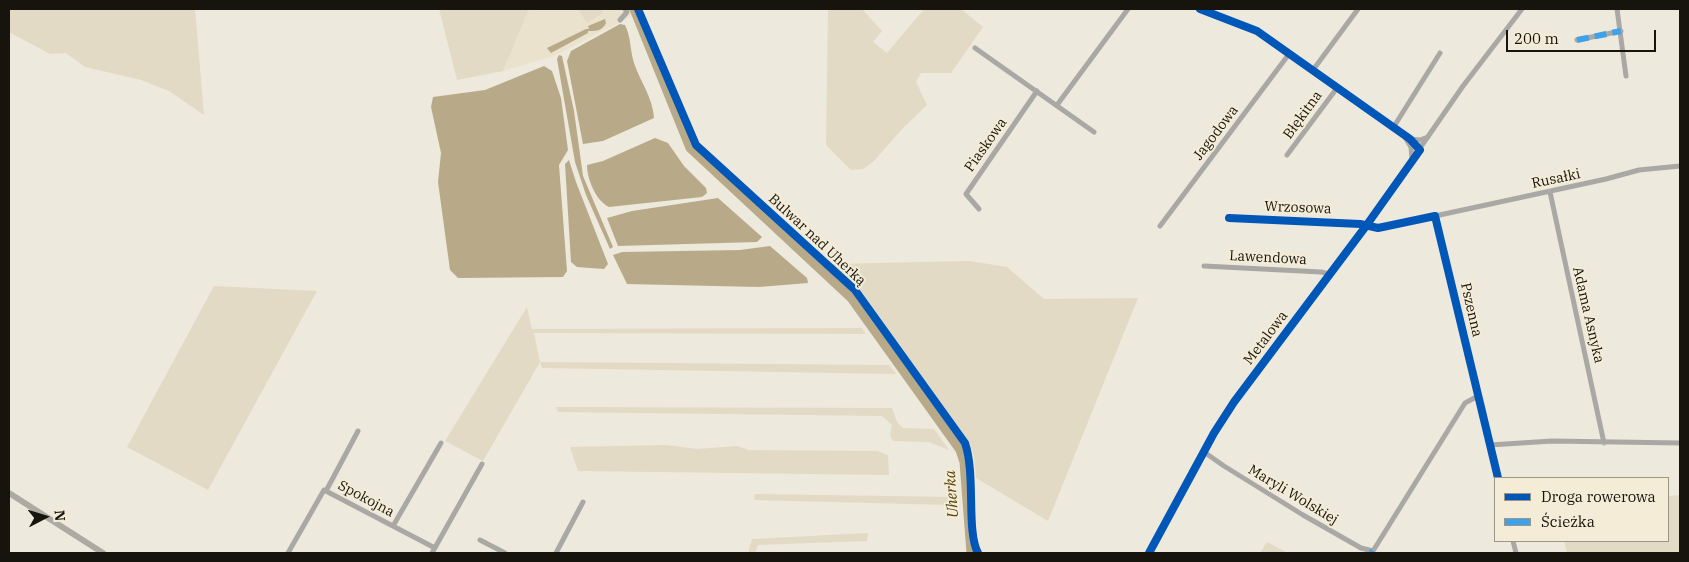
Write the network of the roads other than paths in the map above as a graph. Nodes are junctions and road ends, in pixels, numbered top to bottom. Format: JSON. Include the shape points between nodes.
{"nodes":[{"id":1,"x":625,"y":9,"type":"edge"},
{"id":2,"x":1128,"y":9,"type":"edge"},
{"id":3,"x":1200,"y":9,"type":"edge"},
{"id":4,"x":1358,"y":9,"type":"edge"},
{"id":5,"x":1522,"y":9,"type":"edge"},
{"id":6,"x":1617,"y":9,"type":"edge"},
{"id":7,"x":1214,"y":10,"type":"edge"},
{"id":8,"x":620,"y":20,"type":"dead end"},
{"id":9,"x":1621,"y":31,"type":"junction"},
{"id":10,"x":1576,"y":40,"type":"dead end"},
{"id":11,"x":975,"y":48,"type":"dead end"},
{"id":12,"x":1440,"y":53,"type":"dead end"},
{"id":13,"x":1289,"y":54,"type":"junction"},
{"id":14,"x":1313,"y":70,"type":"junction"},
{"id":15,"x":1626,"y":76,"type":"dead end"},
{"id":16,"x":1337,"y":88,"type":"junction"},
{"id":17,"x":1037,"y":91,"type":"junction"},
{"id":18,"x":1057,"y":105,"type":"junction"},
{"id":19,"x":1393,"y":128,"type":"junction"},
{"id":20,"x":1094,"y":132,"type":"dead end"},
{"id":21,"x":1402,"y":134,"type":"junction"},
{"id":22,"x":1429,"y":136,"type":"junction"},
{"id":23,"x":1410,"y":139,"type":"junction"},
{"id":24,"x":1411,"y":147,"type":"junction"},
{"id":25,"x":1420,"y":150,"type":"junction"},
{"id":26,"x":1288,"y":155,"type":"dead end"},
{"id":27,"x":1411,"y":162,"type":"junction"},
{"id":28,"x":1680,"y":166,"type":"edge"},
{"id":29,"x":1550,"y":192,"type":"junction"},
{"id":30,"x":979,"y":209,"type":"dead end"},
{"id":31,"x":1435,"y":216,"type":"junction"},
{"id":32,"x":1229,"y":218,"type":"dead end"},
{"id":33,"x":1160,"y":226,"type":"dead end"},
{"id":34,"x":1366,"y":226,"type":"junction"},
{"id":35,"x":1204,"y":266,"type":"dead end"},
{"id":36,"x":1330,"y":274,"type":"junction"},
{"id":37,"x":1478,"y":396,"type":"junction"},
{"id":38,"x":358,"y":431,"type":"dead end"},
{"id":39,"x":441,"y":443,"type":"dead end"},
{"id":40,"x":1604,"y":443,"type":"junction"},
{"id":41,"x":1680,"y":443,"type":"edge"},
{"id":42,"x":1490,"y":445,"type":"junction"},
{"id":43,"x":1204,"y":452,"type":"junction"},
{"id":44,"x":482,"y":464,"type":"dead end"},
{"id":45,"x":1498,"y":477,"type":"edge"},
{"id":46,"x":326,"y":491,"type":"junction"},
{"id":47,"x":9,"y":493,"type":"edge"},
{"id":48,"x":583,"y":502,"type":"dead end"},
{"id":49,"x":392,"y":526,"type":"junction"},
{"id":50,"x":480,"y":540,"type":"dead end"},
{"id":51,"x":433,"y":551,"type":"edge"},
{"id":52,"x":103,"y":553,"type":"edge"},
{"id":53,"x":288,"y":553,"type":"edge"},
{"id":54,"x":505,"y":553,"type":"edge"},
{"id":55,"x":556,"y":553,"type":"edge"},
{"id":56,"x":1149,"y":553,"type":"edge"}],
"edges":[{"from":1,"to":8,"type":"street","via":[[627,12]]},
{"from":2,"to":18,"type":"street"},
{"from":3,"to":7,"type":"street"},
{"from":4,"to":14,"type":"street"},
{"from":5,"to":22,"type":"street","name":"Metalowa"},
{"from":6,"to":9,"type":"street"},
{"from":7,"to":13,"type":"street","via":[[1257,32]]},
{"from":9,"to":10,"type":"street"},
{"from":9,"to":15,"type":"street"},
{"from":11,"to":17,"type":"street"},
{"from":12,"to":19,"type":"street"},
{"from":13,"to":14,"type":"street"},
{"from":13,"to":33,"type":"street","name":"Jagodowa"},
{"from":14,"to":16,"type":"street"},
{"from":16,"to":19,"type":"street"},
{"from":16,"to":26,"type":"street","name":"Błękitna"},
{"from":17,"to":18,"type":"street"},
{"from":17,"to":30,"type":"street","name":"Piaskowa","via":[[966,194]]},
{"from":18,"to":20,"type":"street"},
{"from":19,"to":21,"type":"street"},
{"from":21,"to":23,"type":"street"},
{"from":21,"to":24,"type":"street"},
{"from":22,"to":23,"type":"street","via":[[1420,140]]},
{"from":22,"to":25,"type":"street","name":"Metalowa"},
{"from":23,"to":25,"type":"street"},
{"from":24,"to":25,"type":"street"},
{"from":24,"to":27,"type":"street"},
{"from":25,"to":27,"type":"street","name":"Metalowa"},
{"from":27,"to":34,"type":"street","name":"Metalowa"},
{"from":28,"to":29,"type":"street","name":"Rusałki","via":[[1625,173]]},
{"from":29,"to":31,"type":"street","name":"Rusałki"},
{"from":29,"to":40,"type":"street","name":"Adama Asnyka"},
{"from":31,"to":34,"type":"street","via":[[1378,228]]},
{"from":31,"to":37,"type":"street","name":"Pszenna"},
{"from":32,"to":34,"type":"street","name":"Wrzosowa"},
{"from":34,"to":36,"type":"street","name":"Metalowa"},
{"from":35,"to":36,"type":"street","name":"Lawendowa"},
{"from":36,"to":43,"type":"street","name":"Metalowa","via":[[1234,402]]},
{"from":37,"to":42,"type":"street","name":"Pszenna"},
{"from":37,"to":43,"type":"street","name":"Maryli Wolskiej","via":[[1465,403],[1373,551],[1360,548],[1303,515]]},
{"from":38,"to":46,"type":"street"},
{"from":39,"to":49,"type":"street"},
{"from":40,"to":41,"type":"street"},
{"from":40,"to":42,"type":"street","via":[[1552,441]]},
{"from":42,"to":45,"type":"street","name":"Pszenna"},
{"from":43,"to":56,"type":"street","name":"Metalowa"},
{"from":44,"to":51,"type":"street","name":"Spokojna"},
{"from":46,"to":49,"type":"street","name":"Spokojna"},
{"from":46,"to":53,"type":"street","name":"Spokojna"},
{"from":47,"to":52,"type":"main road"},
{"from":48,"to":55,"type":"street"},
{"from":49,"to":51,"type":"street","name":"Spokojna"},
{"from":50,"to":54,"type":"street"}]}
